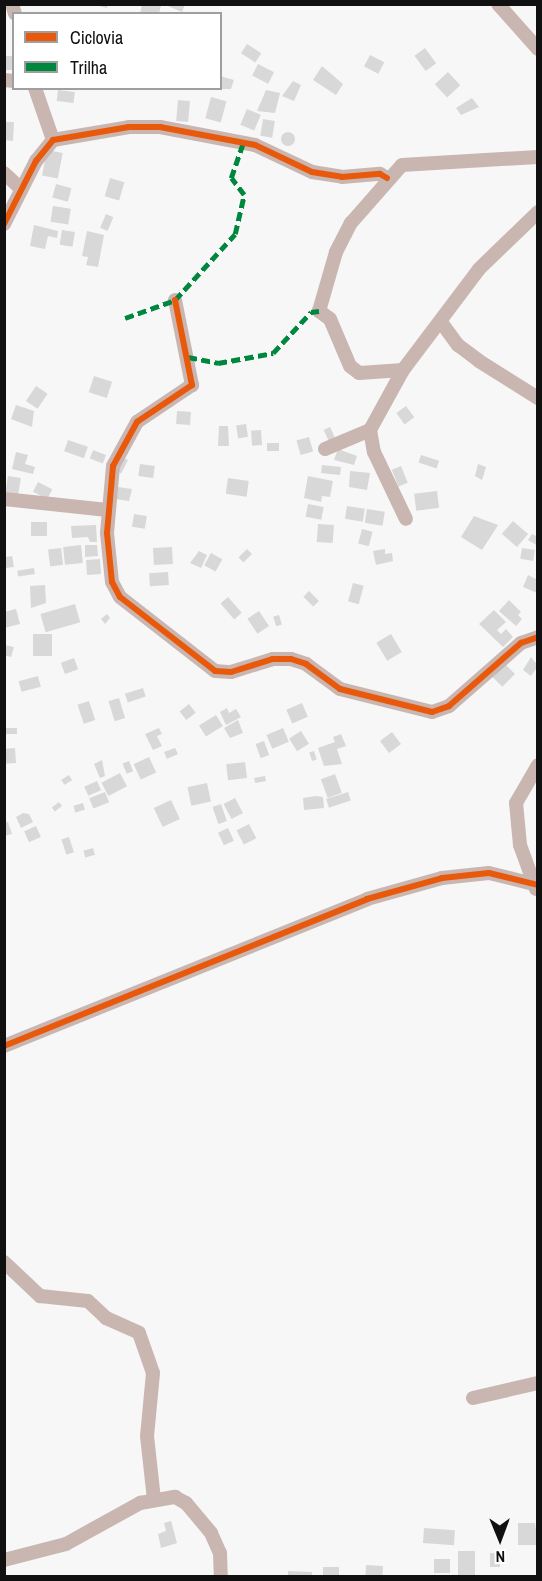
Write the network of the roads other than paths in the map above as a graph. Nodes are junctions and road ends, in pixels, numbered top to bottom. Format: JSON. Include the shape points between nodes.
{"nodes":[{"id":1,"x":498,"y":4,"type":"edge"},
{"id":2,"x":535,"y":40,"type":"edge"},
{"id":3,"x":36,"y":90,"type":"edge"},
{"id":4,"x":53,"y":140,"type":"junction"},
{"id":5,"x":537,"y":157,"type":"edge"},
{"id":6,"x":4,"y":173,"type":"edge"},
{"id":7,"x":387,"y":178,"type":"junction"},
{"id":8,"x":21,"y":189,"type":"junction"},
{"id":9,"x":537,"y":212,"type":"edge"},
{"id":10,"x":4,"y":224,"type":"edge"},
{"id":11,"x":175,"y":300,"type":"dead end"},
{"id":12,"x":441,"y":322,"type":"junction"},
{"id":13,"x":403,"y":370,"type":"junction"},
{"id":14,"x":537,"y":398,"type":"edge"},
{"id":15,"x":370,"y":430,"type":"junction"},
{"id":16,"x":325,"y":449,"type":"dead end"},
{"id":17,"x":4,"y":499,"type":"edge"},
{"id":18,"x":107,"y":510,"type":"junction"},
{"id":19,"x":406,"y":519,"type":"dead end"},
{"id":20,"x":537,"y":637,"type":"edge"},
{"id":21,"x":536,"y":768,"type":"edge"},
{"id":22,"x":536,"y":887,"type":"edge"},
{"id":23,"x":4,"y":1046,"type":"edge"},
{"id":24,"x":4,"y":1262,"type":"edge"},
{"id":25,"x":537,"y":1383,"type":"edge"},
{"id":26,"x":473,"y":1398,"type":"dead end"},
{"id":27,"x":154,"y":1499,"type":"junction"},
{"id":28,"x":4,"y":1560,"type":"edge"},
{"id":29,"x":221,"y":1576,"type":"edge"}],
"edges":[{"from":1,"to":2,"type":"street"},
{"from":3,"to":4,"type":"street"},
{"from":4,"to":7,"type":"street","via":[[129,127],[160,127],[255,145],[312,172],[342,177],[380,174]]},
{"from":4,"to":8,"type":"street"},
{"from":5,"to":7,"type":"street","via":[[402,165]]},
{"from":6,"to":8,"type":"street"},
{"from":7,"to":13,"type":"street","via":[[351,224],[336,252],[319,311],[330,319],[350,366],[359,373]]},
{"from":8,"to":10,"type":"street"},
{"from":9,"to":12,"type":"street","via":[[479,268]]},
{"from":11,"to":18,"type":"street","via":[[192,385],[137,422],[113,466]]},
{"from":12,"to":13,"type":"street"},
{"from":12,"to":14,"type":"street","via":[[458,345],[479,362]]},
{"from":13,"to":15,"type":"street"},
{"from":15,"to":16,"type":"street"},
{"from":15,"to":19,"type":"street","via":[[374,452]]},
{"from":17,"to":18,"type":"street"},
{"from":18,"to":20,"type":"street","via":[[110,568],[120,597],[215,670],[231,672],[291,658],[340,689],[432,712],[449,706],[521,643]]},
{"from":21,"to":22,"type":"street","via":[[516,804],[520,845]]},
{"from":22,"to":23,"type":"street","via":[[489,873],[442,878],[366,899]]},
{"from":24,"to":27,"type":"street","via":[[40,1296],[88,1301],[106,1318],[139,1333],[153,1373],[147,1436]]},
{"from":25,"to":26,"type":"street"},
{"from":27,"to":28,"type":"street","via":[[66,1544]]},
{"from":27,"to":29,"type":"street","via":[[175,1497],[186,1503],[220,1552]]}]}
